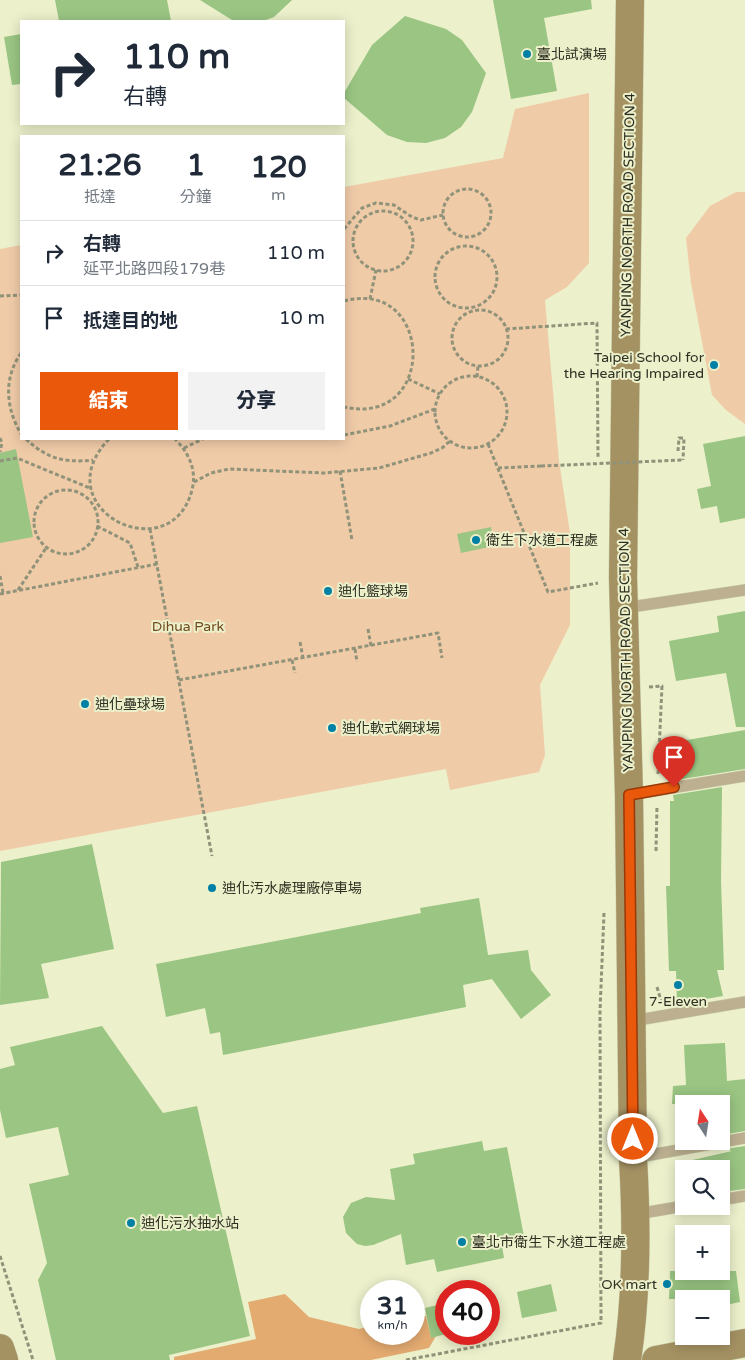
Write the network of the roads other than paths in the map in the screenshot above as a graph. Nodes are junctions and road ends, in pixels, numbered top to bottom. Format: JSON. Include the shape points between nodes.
{"nodes":[{"id":1,"x":630,"y":0,"type":"edge"},
{"id":2,"x":745,"y":590,"type":"edge"},
{"id":3,"x":624,"y":608,"type":"junction"},
{"id":4,"x":745,"y":776,"type":"edge"},
{"id":5,"x":629,"y":795,"type":"junction"},
{"id":6,"x":745,"y":1002,"type":"edge"},
{"id":7,"x":632,"y":1021,"type":"junction"},
{"id":8,"x":745,"y":1138,"type":"edge"},
{"id":9,"x":633,"y":1158,"type":"junction"},
{"id":10,"x":745,"y":1196,"type":"edge"},
{"id":11,"x":730,"y":1198,"type":"edge"},
{"id":12,"x":675,"y":1208,"type":"edge"},
{"id":13,"x":637,"y":1214,"type":"junction"},
{"id":14,"x":745,"y":1343,"type":"edge"},
{"id":15,"x":0,"y":1348,"type":"edge"},
{"id":16,"x":4,"y":1360,"type":"edge"},
{"id":17,"x":627,"y":1360,"type":"edge"},
{"id":18,"x":656,"y":1360,"type":"edge"}],
"edges":[{"from":1,"to":3,"type":"street","name":"YANPING NORTH ROAD SECTION 4"},
{"from":2,"to":3,"type":"lane"},
{"from":3,"to":5,"type":"street","name":"YANPING NORTH ROAD SECTION 4"},
{"from":4,"to":5,"type":"lane"},
{"from":5,"to":7,"type":"street","name":"YANPING NORTH ROAD SECTION 4"},
{"from":6,"to":7,"type":"lane"},
{"from":7,"to":9,"type":"street","name":"YANPING NORTH ROAD SECTION 4"},
{"from":8,"to":9,"type":"lane"},
{"from":9,"to":13,"type":"street","name":"YANPING NORTH ROAD SECTION 4"},
{"from":10,"to":11,"type":"lane"},
{"from":12,"to":13,"type":"lane"},
{"from":13,"to":17,"type":"street","name":"YANPING NORTH ROAD SECTION 4","via":[[634,1317]]},
{"from":14,"to":18,"type":"street"},
{"from":15,"to":16,"type":"street"}]}
